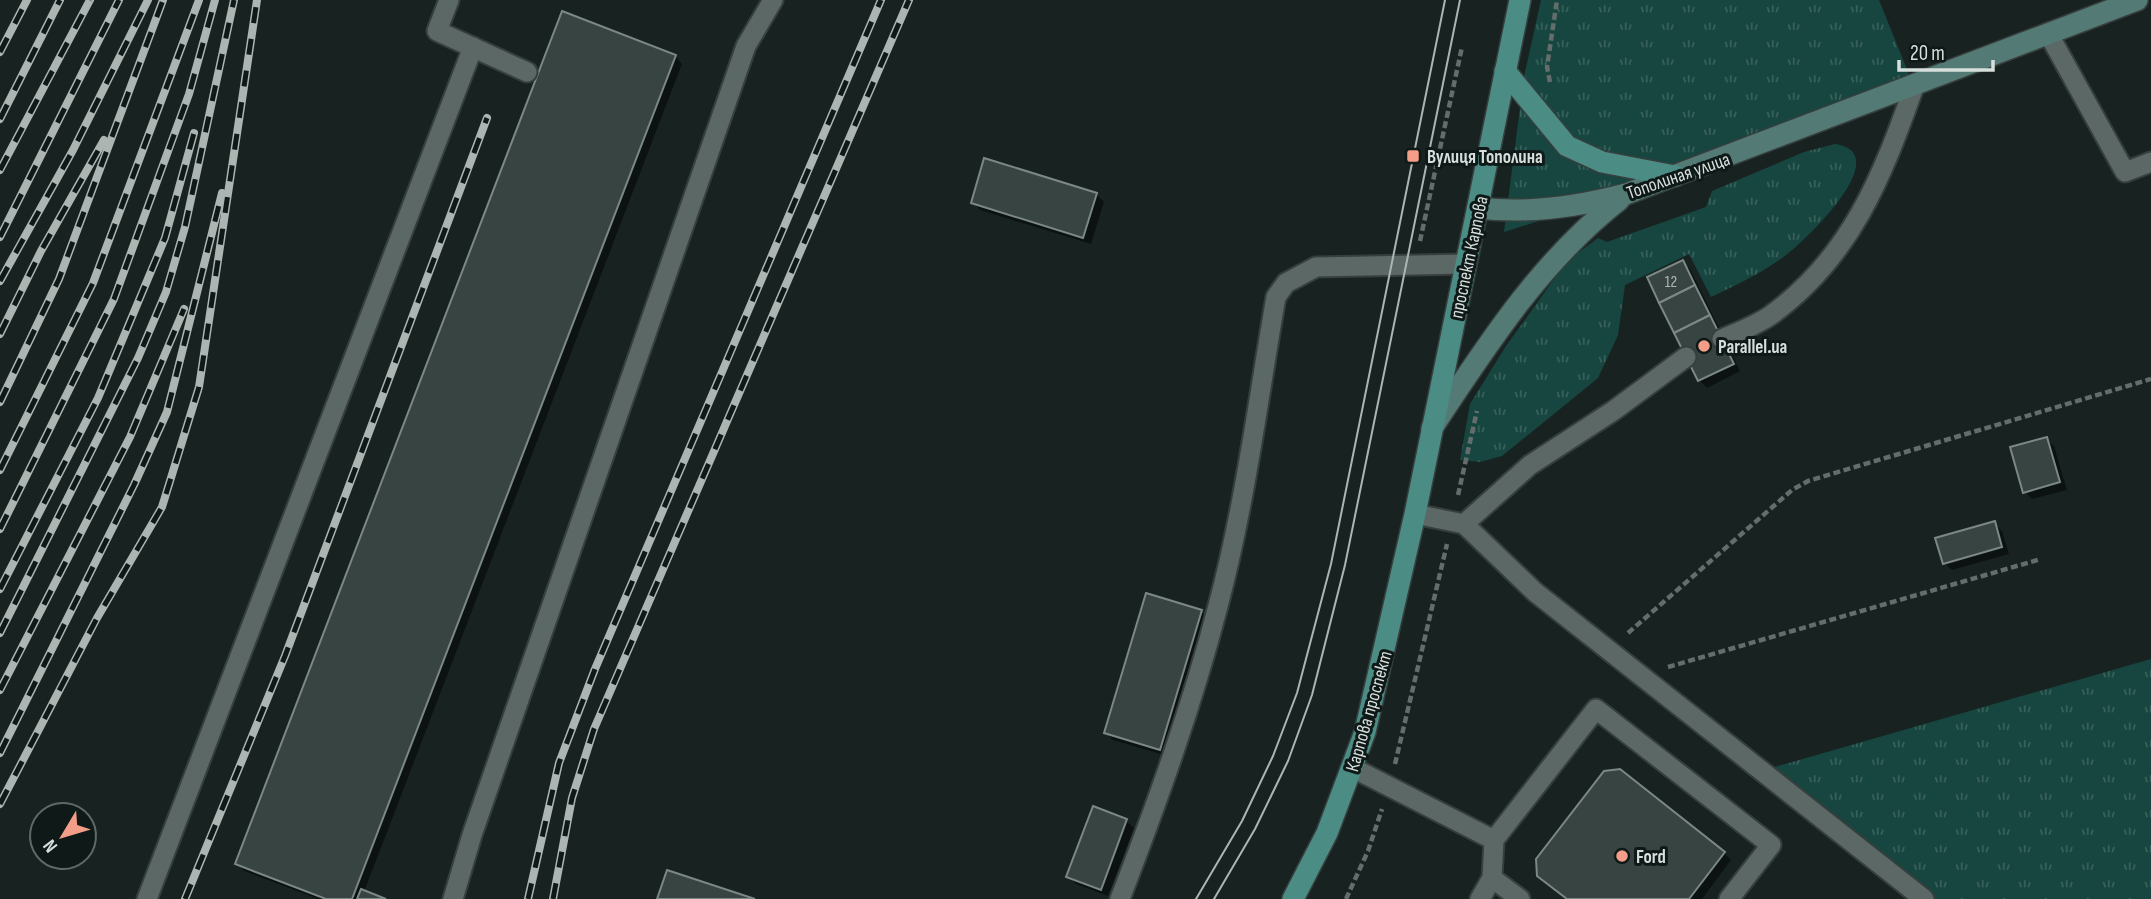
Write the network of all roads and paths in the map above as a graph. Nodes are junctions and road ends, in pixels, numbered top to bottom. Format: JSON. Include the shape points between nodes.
{"nodes":[{"id":1,"x":449,"y":0,"type":"edge"},
{"id":2,"x":773,"y":0,"type":"edge"},
{"id":3,"x":1520,"y":0,"type":"edge"},
{"id":4,"x":1557,"y":0,"type":"edge"},
{"id":5,"x":2137,"y":0,"type":"edge"},
{"id":6,"x":2048,"y":33,"type":"junction"},
{"id":7,"x":473,"y":47,"type":"junction"},
{"id":8,"x":1462,"y":47,"type":"dead end"},
{"id":9,"x":1547,"y":67,"type":"dead end"},
{"id":10,"x":1505,"y":71,"type":"junction"},
{"id":11,"x":527,"y":72,"type":"dead end"},
{"id":12,"x":1914,"y":87,"type":"junction"},
{"id":13,"x":2151,"y":162,"type":"edge"},
{"id":14,"x":1675,"y":176,"type":"junction"},
{"id":15,"x":1626,"y":194,"type":"junction"},
{"id":16,"x":1478,"y":208,"type":"junction"},
{"id":17,"x":1466,"y":264,"type":"junction"},
{"id":18,"x":1415,"y":266,"type":"junction"},
{"id":19,"x":1722,"y":339,"type":"dead end"},
{"id":20,"x":1686,"y":357,"type":"dead end"},
{"id":21,"x":2151,"y":379,"type":"edge"},
{"id":22,"x":1480,"y":402,"type":"dead end"},
{"id":23,"x":1431,"y":431,"type":"junction"},
{"id":24,"x":1415,"y":514,"type":"junction"},
{"id":25,"x":1458,"y":523,"type":"junction"},
{"id":26,"x":2041,"y":559,"type":"dead end"},
{"id":27,"x":1609,"y":650,"type":"junction"},
{"id":28,"x":1641,"y":675,"type":"junction"},
{"id":29,"x":1353,"y":768,"type":"junction"},
{"id":30,"x":1390,"y":785,"type":"junction"},
{"id":31,"x":1494,"y":840,"type":"junction"},
{"id":32,"x":1492,"y":878,"type":"junction"},
{"id":33,"x":147,"y":899,"type":"edge"},
{"id":34,"x":453,"y":899,"type":"edge"},
{"id":35,"x":1120,"y":899,"type":"edge"},
{"id":36,"x":1293,"y":899,"type":"edge"},
{"id":37,"x":1346,"y":899,"type":"edge"},
{"id":38,"x":1480,"y":899,"type":"edge"},
{"id":39,"x":1520,"y":899,"type":"edge"},
{"id":40,"x":1729,"y":899,"type":"edge"},
{"id":41,"x":1924,"y":899,"type":"edge"}],
"edges":[{"from":1,"to":7,"type":"lane","via":[[437,32]]},
{"from":2,"to":34,"type":"lane","via":[[741,59]]},
{"from":3,"to":10,"type":"main road","name":"проспект Карпова"},
{"from":4,"to":9,"type":"path"},
{"from":5,"to":6,"type":"main road","name":"Тополиная улица"},
{"from":6,"to":12,"type":"main road","name":"Тополиная улица"},
{"from":6,"to":13,"type":"lane","via":[[2125,172]]},
{"from":7,"to":11,"type":"lane"},
{"from":7,"to":33,"type":"lane"},
{"from":8,"to":18,"type":"path"},
{"from":10,"to":14,"type":"main road","via":[[1567,146],[1602,162]]},
{"from":10,"to":16,"type":"main road","name":"проспект Карпова"},
{"from":12,"to":14,"type":"main road","name":"Тополиная улица"},
{"from":12,"to":19,"type":"lane","via":[[1863,214],[1822,271],[1769,316]]},
{"from":14,"to":15,"type":"main road","name":"Тополиная улица"},
{"from":15,"to":16,"type":"main road","name":"Тополиная улица","via":[[1546,209]]},
{"from":15,"to":23,"type":"main road","via":[[1594,219],[1537,278]]},
{"from":16,"to":17,"type":"main road","name":"проспект Карпова"},
{"from":17,"to":18,"type":"lane"},
{"from":17,"to":23,"type":"main road","name":"проспект Карпова"},
{"from":18,"to":35,"type":"lane","via":[[1316,267],[1292,279],[1276,297],[1219,605],[1172,764]]},
{"from":20,"to":25,"type":"lane","via":[[1530,465]]},
{"from":21,"to":27,"type":"path","via":[[1808,481]]},
{"from":22,"to":25,"type":"path"},
{"from":23,"to":24,"type":"main road","name":"проспект Карпова"},
{"from":24,"to":25,"type":"lane"},
{"from":24,"to":29,"type":"main road","name":"Карпова проспект"},
{"from":25,"to":27,"type":"lane"},
{"from":25,"to":30,"type":"path"},
{"from":26,"to":28,"type":"path"},
{"from":27,"to":28,"type":"lane"},
{"from":28,"to":41,"type":"lane"},
{"from":29,"to":30,"type":"lane"},
{"from":29,"to":36,"type":"main road","name":"Карпова проспект"},
{"from":30,"to":31,"type":"lane"},
{"from":30,"to":37,"type":"path"},
{"from":31,"to":32,"type":"lane"},
{"from":31,"to":40,"type":"lane","via":[[1596,709],[1770,845]]},
{"from":32,"to":38,"type":"lane"},
{"from":32,"to":39,"type":"lane"}]}
